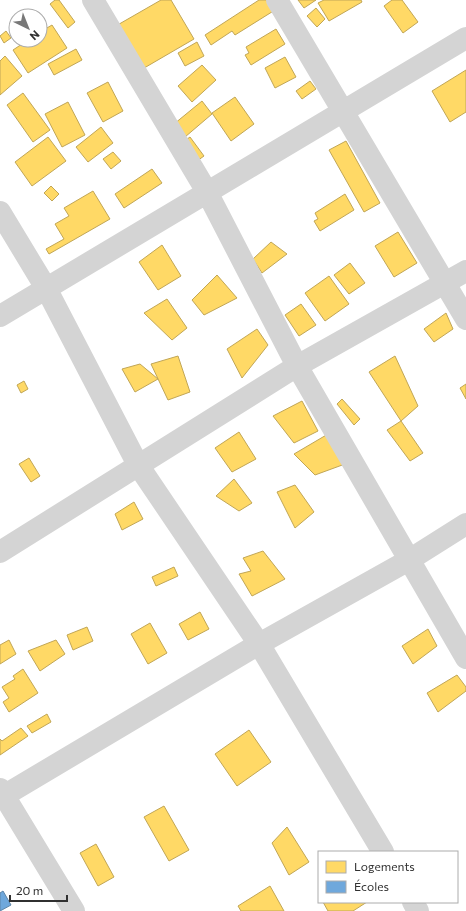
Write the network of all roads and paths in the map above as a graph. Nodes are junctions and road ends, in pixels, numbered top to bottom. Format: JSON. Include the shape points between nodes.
{"nodes":[{"id":1,"x":93,"y":0,"type":"edge"},
{"id":2,"x":277,"y":0,"type":"edge"},
{"id":3,"x":466,"y":38,"type":"edge"},
{"id":4,"x":343,"y":112,"type":"junction"},
{"id":5,"x":207,"y":192,"type":"junction"},
{"id":6,"x":0,"y":212,"type":"edge"},
{"id":7,"x":466,"y":271,"type":"edge"},
{"id":8,"x":444,"y":283,"type":"junction"},
{"id":9,"x":46,"y":288,"type":"junction"},
{"id":10,"x":0,"y":316,"type":"edge"},
{"id":11,"x":466,"y":319,"type":"edge"},
{"id":12,"x":297,"y":366,"type":"junction"},
{"id":13,"x":138,"y":465,"type":"junction"},
{"id":14,"x":466,"y":524,"type":"edge"},
{"id":15,"x":0,"y":552,"type":"edge"},
{"id":16,"x":409,"y":560,"type":"junction"},
{"id":17,"x":259,"y":644,"type":"junction"},
{"id":18,"x":466,"y":658,"type":"edge"},
{"id":19,"x":2,"y":794,"type":"edge"},
{"id":20,"x":382,"y":851,"type":"edge"},
{"id":21,"x":74,"y":911,"type":"edge"}],
"edges":[{"from":1,"to":5,"type":"street"},
{"from":2,"to":4,"type":"street"},
{"from":3,"to":4,"type":"street"},
{"from":4,"to":5,"type":"street"},
{"from":4,"to":8,"type":"street"},
{"from":5,"to":9,"type":"street"},
{"from":5,"to":12,"type":"street"},
{"from":6,"to":9,"type":"street"},
{"from":7,"to":8,"type":"street"},
{"from":8,"to":11,"type":"street"},
{"from":8,"to":12,"type":"street"},
{"from":9,"to":10,"type":"street"},
{"from":9,"to":13,"type":"street"},
{"from":12,"to":13,"type":"street"},
{"from":12,"to":16,"type":"street"},
{"from":13,"to":15,"type":"street"},
{"from":13,"to":17,"type":"street"},
{"from":14,"to":16,"type":"street"},
{"from":16,"to":17,"type":"street"},
{"from":16,"to":18,"type":"street"},
{"from":17,"to":19,"type":"street"},
{"from":17,"to":20,"type":"street"},
{"from":19,"to":21,"type":"street"}]}
